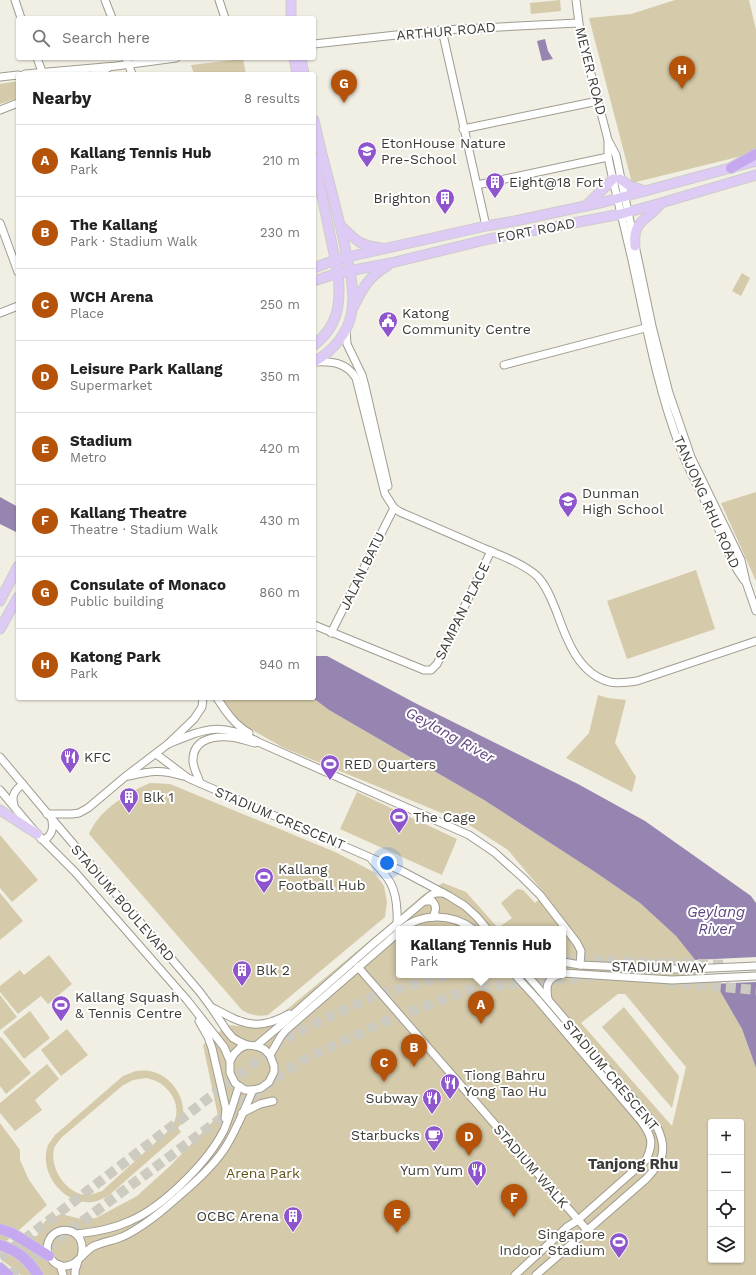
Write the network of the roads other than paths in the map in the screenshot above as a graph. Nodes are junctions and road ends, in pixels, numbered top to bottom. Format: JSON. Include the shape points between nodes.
{"nodes":[{"id":1,"x":15,"y":0,"type":"edge"},
{"id":2,"x":105,"y":0,"type":"edge"},
{"id":3,"x":219,"y":0,"type":"edge"},
{"id":4,"x":291,"y":0,"type":"edge"},
{"id":5,"x":576,"y":0,"type":"edge"},
{"id":6,"x":20,"y":16,"type":"edge"},
{"id":7,"x":111,"y":16,"type":"edge"},
{"id":8,"x":224,"y":16,"type":"edge"},
{"id":9,"x":291,"y":16,"type":"edge"},
{"id":10,"x":578,"y":22,"type":"junction"},
{"id":11,"x":442,"y":30,"type":"junction"},
{"id":12,"x":316,"y":44,"type":"edge"},
{"id":13,"x":37,"y":60,"type":"edge"},
{"id":14,"x":143,"y":60,"type":"edge"},
{"id":15,"x":294,"y":60,"type":"edge"},
{"id":16,"x":301,"y":60,"type":"edge"},
{"id":17,"x":127,"y":61,"type":"edge"},
{"id":18,"x":116,"y":66,"type":"junction"},
{"id":19,"x":42,"y":72,"type":"edge"},
{"id":20,"x":53,"y":72,"type":"edge"},
{"id":21,"x":100,"y":72,"type":"edge"},
{"id":22,"x":131,"y":72,"type":"edge"},
{"id":23,"x":297,"y":72,"type":"edge"},
{"id":24,"x":304,"y":72,"type":"edge"},
{"id":25,"x":16,"y":75,"type":"edge"},
{"id":26,"x":0,"y":77,"type":"edge"},
{"id":27,"x":598,"y":101,"type":"junction"},
{"id":28,"x":16,"y":105,"type":"edge"},
{"id":29,"x":0,"y":110,"type":"edge"},
{"id":30,"x":316,"y":128,"type":"edge"},
{"id":31,"x":463,"y":129,"type":"junction"},
{"id":32,"x":608,"y":140,"type":"junction"},
{"id":33,"x":756,"y":154,"type":"edge"},
{"id":34,"x":608,"y":157,"type":"junction"},
{"id":35,"x":756,"y":160,"type":"edge"},
{"id":36,"x":316,"y":168,"type":"edge"},
{"id":37,"x":730,"y":168,"type":"junction"},
{"id":38,"x":756,"y":175,"type":"edge"},
{"id":39,"x":616,"y":179,"type":"junction"},
{"id":40,"x":477,"y":186,"type":"junction"},
{"id":41,"x":645,"y":191,"type":"junction"},
{"id":42,"x":620,"y":198,"type":"junction"},
{"id":43,"x":661,"y":203,"type":"junction"},
{"id":44,"x":586,"y":206,"type":"junction"},
{"id":45,"x":624,"y":213,"type":"junction"},
{"id":46,"x":0,"y":223,"type":"edge"},
{"id":47,"x":340,"y":225,"type":"junction"},
{"id":48,"x":486,"y":226,"type":"junction"},
{"id":49,"x":635,"y":246,"type":"junction"},
{"id":50,"x":386,"y":249,"type":"junction"},
{"id":51,"x":347,"y":257,"type":"junction"},
{"id":52,"x":335,"y":261,"type":"junction"},
{"id":53,"x":391,"y":263,"type":"junction"},
{"id":54,"x":16,"y":267,"type":"edge"},
{"id":55,"x":316,"y":267,"type":"edge"},
{"id":56,"x":350,"y":270,"type":"junction"},
{"id":57,"x":338,"y":273,"type":"junction"},
{"id":58,"x":316,"y":280,"type":"edge"},
{"id":59,"x":16,"y":307,"type":"edge"},
{"id":60,"x":352,"y":310,"type":"junction"},
{"id":61,"x":0,"y":313,"type":"edge"},
{"id":62,"x":648,"y":327,"type":"junction"},
{"id":63,"x":346,"y":329,"type":"junction"},
{"id":64,"x":316,"y":343,"type":"edge"},
{"id":65,"x":316,"y":361,"type":"edge"},
{"id":66,"x":316,"y":362,"type":"edge"},
{"id":67,"x":504,"y":365,"type":"dead end"},
{"id":68,"x":389,"y":499,"type":"junction"},
{"id":69,"x":394,"y":508,"type":"junction"},
{"id":70,"x":491,"y":551,"type":"junction"},
{"id":71,"x":16,"y":570,"type":"edge"},
{"id":72,"x":0,"y":601,"type":"edge"},
{"id":73,"x":16,"y":601,"type":"edge"},
{"id":74,"x":756,"y":611,"type":"edge"},
{"id":75,"x":316,"y":626,"type":"edge"},
{"id":76,"x":0,"y":629,"type":"edge"},
{"id":77,"x":331,"y":633,"type":"junction"},
{"id":78,"x":756,"y":641,"type":"edge"},
{"id":79,"x":203,"y":700,"type":"edge"},
{"id":80,"x":218,"y":700,"type":"edge"},
{"id":81,"x":168,"y":744,"type":"junction"},
{"id":82,"x":267,"y":746,"type":"junction"},
{"id":83,"x":156,"y":754,"type":"junction"},
{"id":84,"x":0,"y":757,"type":"edge"},
{"id":85,"x":126,"y":776,"type":"junction"},
{"id":86,"x":188,"y":778,"type":"junction"},
{"id":87,"x":200,"y":783,"type":"junction"},
{"id":88,"x":23,"y":784,"type":"junction"},
{"id":89,"x":0,"y":790,"type":"edge"},
{"id":90,"x":15,"y":808,"type":"junction"},
{"id":91,"x":0,"y":810,"type":"edge"},
{"id":92,"x":50,"y":817,"type":"junction"},
{"id":93,"x":39,"y":837,"type":"junction"},
{"id":94,"x":369,"y":857,"type":"junction"},
{"id":95,"x":443,"y":893,"type":"junction"},
{"id":96,"x":424,"y":901,"type":"junction"},
{"id":97,"x":434,"y":917,"type":"junction"},
{"id":98,"x":398,"y":926,"type":"edge"},
{"id":99,"x":402,"y":926,"type":"edge"},
{"id":100,"x":405,"y":926,"type":"edge"},
{"id":101,"x":468,"y":926,"type":"edge"},
{"id":102,"x":484,"y":926,"type":"edge"},
{"id":103,"x":564,"y":926,"type":"edge"},
{"id":104,"x":566,"y":929,"type":"edge"},
{"id":105,"x":396,"y":931,"type":"edge"},
{"id":106,"x":396,"y":932,"type":"edge"},
{"id":107,"x":566,"y":963,"type":"edge"},
{"id":108,"x":580,"y":965,"type":"junction"},
{"id":109,"x":756,"y":966,"type":"edge"},
{"id":110,"x":358,"y":967,"type":"junction"},
{"id":111,"x":566,"y":974,"type":"edge"},
{"id":112,"x":756,"y":976,"type":"edge"},
{"id":113,"x":519,"y":978,"type":"edge"},
{"id":114,"x":530,"y":978,"type":"edge"},
{"id":115,"x":553,"y":978,"type":"edge"},
{"id":116,"x":548,"y":999,"type":"junction"},
{"id":117,"x":187,"y":1000,"type":"junction"},
{"id":118,"x":303,"y":1006,"type":"junction"},
{"id":119,"x":211,"y":1007,"type":"junction"},
{"id":120,"x":247,"y":1046,"type":"junction"},
{"id":121,"x":256,"y":1046,"type":"junction"},
{"id":122,"x":270,"y":1055,"type":"junction"},
{"id":123,"x":230,"y":1062,"type":"junction"},
{"id":124,"x":239,"y":1086,"type":"junction"},
{"id":125,"x":253,"y":1090,"type":"junction"},
{"id":126,"x":273,"y":1101,"type":"dead end"},
{"id":127,"x":242,"y":1113,"type":"junction"},
{"id":128,"x":224,"y":1130,"type":"junction"},
{"id":129,"x":578,"y":1220,"type":"junction"},
{"id":130,"x":0,"y":1229,"type":"edge"},
{"id":131,"x":587,"y":1230,"type":"junction"},
{"id":132,"x":77,"y":1234,"type":"junction"},
{"id":133,"x":0,"y":1245,"type":"edge"},
{"id":134,"x":49,"y":1256,"type":"junction"},
{"id":135,"x":79,"y":1259,"type":"junction"},
{"id":136,"x":60,"y":1265,"type":"junction"},
{"id":137,"x":0,"y":1268,"type":"edge"},
{"id":138,"x":8,"y":1275,"type":"edge"},
{"id":139,"x":38,"y":1275,"type":"edge"},
{"id":140,"x":63,"y":1275,"type":"edge"},
{"id":141,"x":75,"y":1275,"type":"edge"},
{"id":142,"x":515,"y":1275,"type":"edge"},
{"id":143,"x":536,"y":1275,"type":"edge"}],
"edges":[{"from":1,"to":6,"type":"street"},
{"from":2,"to":7,"type":"street"},
{"from":3,"to":8,"type":"street"},
{"from":4,"to":9,"type":"main road"},
{"from":5,"to":10,"type":"street","name":"MEYER ROAD"},
{"from":10,"to":11,"type":"street","name":"ARTHUR ROAD"},
{"from":10,"to":27,"type":"street","name":"MEYER ROAD"},
{"from":11,"to":12,"type":"street","name":"ARTHUR ROAD"},
{"from":11,"to":31,"type":"street","name":"FORT ROAD"},
{"from":13,"to":19,"type":"street"},
{"from":14,"to":17,"type":"street"},
{"from":15,"to":23,"type":"main road"},
{"from":16,"to":24,"type":"main road"},
{"from":17,"to":18,"type":"street"},
{"from":17,"to":22,"type":"street"},
{"from":18,"to":20,"type":"street"},
{"from":18,"to":21,"type":"street"},
{"from":25,"to":26,"type":"street"},
{"from":27,"to":31,"type":"street"},
{"from":27,"to":32,"type":"street","name":"MEYER ROAD"},
{"from":28,"to":29,"type":"street"},
{"from":30,"to":47,"type":"main road"},
{"from":31,"to":40,"type":"street","name":"FORT ROAD"},
{"from":32,"to":34,"type":"street","name":"MEYER ROAD"},
{"from":32,"to":39,"type":"street","name":"MEYER ROAD","via":[[616,155]]},
{"from":33,"to":37,"type":"highway"},
{"from":34,"to":39,"type":"street","name":"MEYER ROAD"},
{"from":34,"to":40,"type":"street"},
{"from":35,"to":37,"type":"main road","name":"FORT ROAD"},
{"from":36,"to":52,"type":"main road"},
{"from":37,"to":41,"type":"main road","name":"FORT ROAD"},
{"from":38,"to":43,"type":"main road","name":"FORT ROAD"},
{"from":39,"to":41,"type":"main road"},
{"from":39,"to":42,"type":"street","name":"MEYER ROAD"},
{"from":39,"to":44,"type":"main road"},
{"from":40,"to":48,"type":"street","name":"FORT ROAD"},
{"from":41,"to":42,"type":"main road","name":"FORT ROAD"},
{"from":42,"to":44,"type":"main road","name":"FORT ROAD"},
{"from":42,"to":45,"type":"street","name":"TANJONG RHU ROAD"},
{"from":43,"to":45,"type":"main road","name":"FORT ROAD"},
{"from":43,"to":49,"type":"main road","via":[[638,225]]},
{"from":44,"to":48,"type":"main road","name":"FORT ROAD"},
{"from":45,"to":49,"type":"street","name":"TANJONG RHU ROAD"},
{"from":45,"to":53,"type":"main road","name":"FORT ROAD","via":[[490,239]]},
{"from":45,"to":62,"type":"street","name":"TANJONG RHU ROAD"},
{"from":46,"to":54,"type":"street"},
{"from":47,"to":50,"type":"main road","via":[[357,242]]},
{"from":47,"to":51,"type":"main road"},
{"from":48,"to":50,"type":"main road","name":"FORT ROAD"},
{"from":49,"to":62,"type":"street","name":"TANJONG RHU ROAD"},
{"from":50,"to":51,"type":"main road","name":"FORT ROAD"},
{"from":51,"to":52,"type":"main road","name":"FORT ROAD"},
{"from":51,"to":56,"type":"main road"},
{"from":52,"to":55,"type":"main road","name":"FORT ROAD"},
{"from":52,"to":57,"type":"main road"},
{"from":53,"to":56,"type":"main road","name":"FORT ROAD"},
{"from":53,"to":60,"type":"main road","via":[[367,281]]},
{"from":56,"to":57,"type":"main road","name":"FORT ROAD"},
{"from":56,"to":60,"type":"main road"},
{"from":57,"to":58,"type":"main road","name":"FORT ROAD"},
{"from":57,"to":64,"type":"main road","via":[[340,301],[335,318]]},
{"from":59,"to":61,"type":"street"},
{"from":60,"to":63,"type":"main road"},
{"from":62,"to":67,"type":"street"},
{"from":62,"to":74,"type":"street","name":"TANJONG RHU ROAD","via":[[663,395],[681,449],[733,563],[746,582]]},
{"from":63,"to":65,"type":"main road","via":[[333,348]]},
{"from":63,"to":68,"type":"street","via":[[347,344],[365,386],[390,492]]},
{"from":66,"to":68,"type":"street","via":[[334,362],[348,368],[356,378],[385,494]]},
{"from":68,"to":69,"type":"street"},
{"from":69,"to":70,"type":"street"},
{"from":69,"to":77,"type":"street","name":"JALAN BATU"},
{"from":70,"to":77,"type":"street","name":"SAMPAN PLACE","via":[[437,664],[430,670],[424,670]]},
{"from":70,"to":78,"type":"street","via":[[513,560],[537,577],[552,600],[567,641],[576,656],[598,678],[622,683],[637,681]]},
{"from":71,"to":72,"type":"main road"},
{"from":73,"to":76,"type":"main road"},
{"from":75,"to":77,"type":"street"},
{"from":79,"to":81,"type":"street","via":[[202,707],[194,719]]},
{"from":80,"to":82,"type":"street","via":[[240,728]]},
{"from":81,"to":82,"type":"street","via":[[196,733],[216,729],[244,734]]},
{"from":81,"to":83,"type":"street"},
{"from":82,"to":87,"type":"street","via":[[230,736],[204,740],[198,745],[193,761]]},
{"from":82,"to":103,"type":"street","via":[[469,835],[494,852],[540,895]]},
{"from":83,"to":85,"type":"street"},
{"from":83,"to":86,"type":"street","name":"STADIUM CRESCENT"},
{"from":84,"to":88,"type":"street","name":"STADIUM BOULEVARD"},
{"from":85,"to":86,"type":"street","via":[[160,770]]},
{"from":85,"to":92,"type":"street","via":[[88,808],[72,814]]},
{"from":86,"to":87,"type":"street","name":"STADIUM CRESCENT"},
{"from":87,"to":94,"type":"street","name":"STADIUM CRESCENT"},
{"from":88,"to":90,"type":"street","via":[[16,789],[13,796]]},
{"from":88,"to":92,"type":"street","name":"STADIUM BOULEVARD"},
{"from":89,"to":90,"type":"street","name":"STADIUM BOULEVARD"},
{"from":90,"to":93,"type":"street","name":"STADIUM BOULEVARD"},
{"from":91,"to":93,"type":"main road"},
{"from":92,"to":93,"type":"street","via":[[52,832],[46,839]]},
{"from":92,"to":119,"type":"street","name":"STADIUM BOULEVARD"},
{"from":93,"to":117,"type":"street","name":"STADIUM BOULEVARD","via":[[75,872]]},
{"from":94,"to":95,"type":"street","name":"STADIUM CRESCENT"},
{"from":94,"to":98,"type":"street","via":[[393,886]]},
{"from":95,"to":96,"type":"street","via":[[436,893]]},
{"from":95,"to":102,"type":"street","name":"STADIUM CRESCENT","via":[[465,906]]},
{"from":96,"to":97,"type":"street","via":[[432,901],[435,904]]},
{"from":96,"to":99,"type":"street"},
{"from":97,"to":100,"type":"street"},
{"from":97,"to":101,"type":"street","via":[[450,918]]},
{"from":104,"to":108,"type":"street","via":[[581,951]]},
{"from":105,"to":118,"type":"street","via":[[373,944]]},
{"from":106,"to":110,"type":"street"},
{"from":107,"to":108,"type":"street","name":"STADIUM WAY"},
{"from":108,"to":109,"type":"street","name":"STADIUM WAY","bridge":true,"via":[[669,969]]},
{"from":110,"to":122,"type":"street","via":[[286,1030]]},
{"from":110,"to":129,"type":"street","name":"STADIUM WALK"},
{"from":111,"to":112,"type":"street","name":"STADIUM WAY","via":[[672,980]]},
{"from":113,"to":129,"type":"street","name":"STADIUM WALK","via":[[641,1121],[652,1143],[646,1160]]},
{"from":114,"to":116,"type":"street","name":"STADIUM CRESCENT"},
{"from":115,"to":116,"type":"street","via":[[546,988]]},
{"from":116,"to":131,"type":"street","name":"STADIUM CRESCENT","via":[[657,1127],[662,1137],[663,1152],[656,1168]]},
{"from":117,"to":123,"type":"street","name":"STADIUM BOULEVARD","via":[[224,1047]]},
{"from":117,"to":128,"type":"street","via":[[212,1048],[226,1109]]},
{"from":118,"to":119,"type":"street","via":[[277,1021],[255,1025]]},
{"from":118,"to":121,"type":"street"},
{"from":119,"to":120,"type":"street","name":"STADIUM BOULEVARD","via":[[233,1038]]},
{"from":120,"to":121,"type":"street"},
{"from":120,"to":123,"type":"street","via":[[240,1048]]},
{"from":121,"to":122,"type":"street"},
{"from":122,"to":125,"type":"street","via":[[274,1066],[272,1077],[266,1086]]},
{"from":123,"to":124,"type":"street","name":"STADIUM BOULEVARD","via":[[230,1073]]},
{"from":124,"to":125,"type":"street","via":[[245,1090]]},
{"from":124,"to":128,"type":"street"},
{"from":125,"to":127,"type":"street"},
{"from":126,"to":127,"type":"street"},
{"from":127,"to":135,"type":"street","via":[[223,1151],[175,1200],[138,1229],[94,1247]]},
{"from":128,"to":132,"type":"street","via":[[194,1171],[151,1210],[112,1228]]},
{"from":129,"to":131,"type":"street","name":"STADIUM WALK"},
{"from":129,"to":142,"type":"street","name":"STADIUM WALK"},
{"from":130,"to":134,"type":"highway","via":[[12,1233]]},
{"from":131,"to":143,"type":"street","name":"STADIUM CRESCENT"},
{"from":132,"to":134,"type":"street","via":[[64,1230],[57,1232],[48,1242]]},
{"from":132,"to":135,"type":"street","via":[[82,1241],[83,1249]]},
{"from":133,"to":139,"type":"highway","via":[[18,1253],[31,1263]]},
{"from":134,"to":136,"type":"street","via":[[53,1262]]},
{"from":135,"to":136,"type":"street","via":[[73,1264]]},
{"from":135,"to":141,"type":"street"},
{"from":136,"to":140,"type":"street"},
{"from":137,"to":138,"type":"highway"}]}
